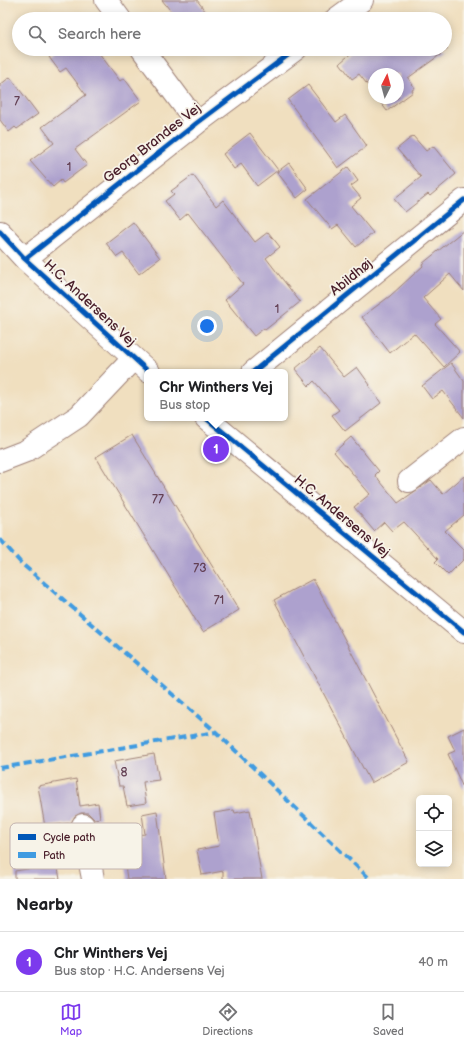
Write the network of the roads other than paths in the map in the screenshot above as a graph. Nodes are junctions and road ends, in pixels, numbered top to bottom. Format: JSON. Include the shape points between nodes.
{"nodes":[{"id":1,"x":106,"y":0,"type":"edge"},
{"id":2,"x":362,"y":0,"type":"edge"},
{"id":3,"x":115,"y":12,"type":"edge"},
{"id":4,"x":346,"y":12,"type":"edge"},
{"id":5,"x":147,"y":56,"type":"edge"},
{"id":6,"x":287,"y":56,"type":"edge"},
{"id":7,"x":197,"y":123,"type":"junction"},
{"id":8,"x":464,"y":200,"type":"edge"},
{"id":9,"x":0,"y":232,"type":"edge"},
{"id":10,"x":25,"y":259,"type":"junction"},
{"id":11,"x":141,"y":366,"type":"edge"},
{"id":12,"x":257,"y":369,"type":"edge"},
{"id":13,"x":210,"y":421,"type":"edge"},
{"id":14,"x":464,"y":438,"type":"edge"},
{"id":15,"x":0,"y":461,"type":"edge"},
{"id":16,"x":409,"y":481,"type":"dead end"},
{"id":17,"x":464,"y":632,"type":"edge"},
{"id":18,"x":91,"y":869,"type":"edge"},
{"id":19,"x":93,"y":879,"type":"edge"}],
"edges":[{"from":1,"to":3,"type":"street"},
{"from":2,"to":4,"type":"street"},
{"from":5,"to":7,"type":"street","name":"Georg Brandes Vej"},
{"from":6,"to":7,"type":"street","name":"Georg Brandes Vej"},
{"from":7,"to":10,"type":"street","name":"Georg Brandes Vej"},
{"from":8,"to":12,"type":"street","name":"Abildhøj"},
{"from":9,"to":10,"type":"street","name":"H.C. Andersens Vej"},
{"from":10,"to":11,"type":"street","name":"H.C. Andersens Vej"},
{"from":11,"to":15,"type":"street","via":[[79,416],[26,451]]},
{"from":13,"to":17,"type":"street","name":"H.C. Andersens Vej"},
{"from":14,"to":16,"type":"street"},
{"from":18,"to":19,"type":"street"}]}
